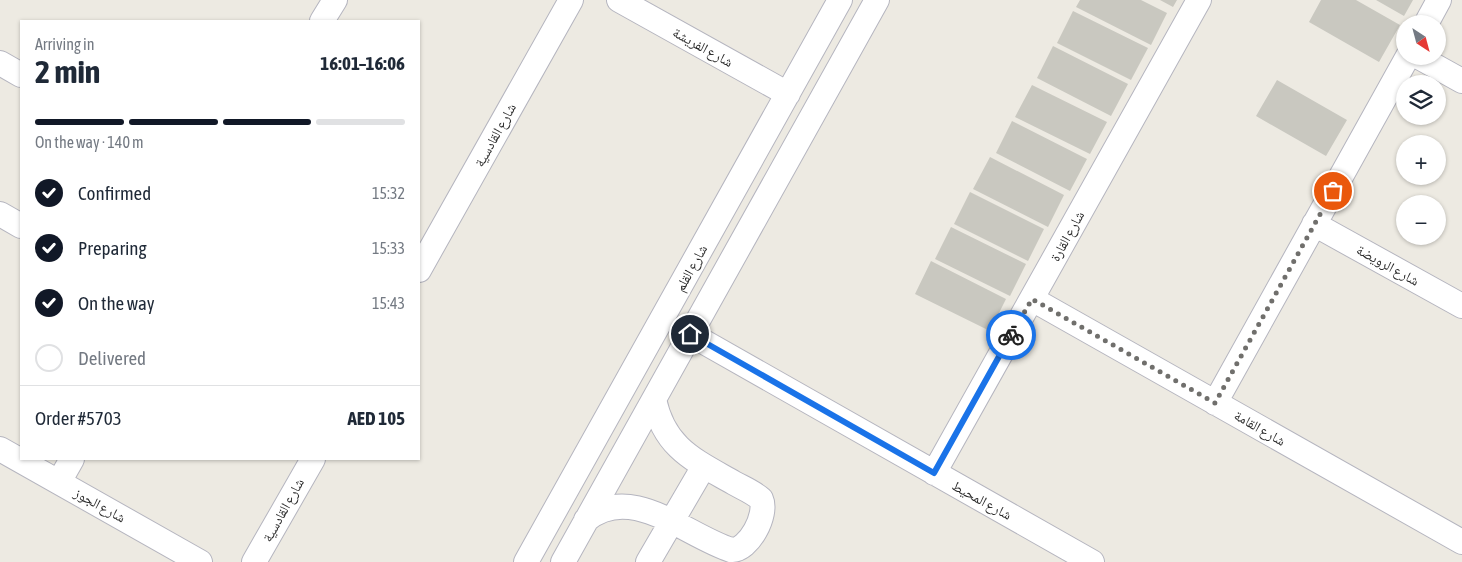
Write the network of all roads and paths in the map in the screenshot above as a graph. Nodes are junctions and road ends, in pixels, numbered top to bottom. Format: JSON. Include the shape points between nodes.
{"nodes":[{"id":1,"x":334,"y":0,"type":"edge"},
{"id":2,"x":571,"y":0,"type":"edge"},
{"id":3,"x":619,"y":0,"type":"edge"},
{"id":4,"x":840,"y":0,"type":"edge"},
{"id":5,"x":877,"y":0,"type":"edge"},
{"id":6,"x":1199,"y":0,"type":"edge"},
{"id":7,"x":1440,"y":0,"type":"edge"},
{"id":8,"x":1431,"y":15,"type":"edge"},
{"id":9,"x":323,"y":20,"type":"edge"},
{"id":10,"x":0,"y":63,"type":"edge"},
{"id":11,"x":1403,"y":65,"type":"edge"},
{"id":12,"x":1433,"y":65,"type":"edge"},
{"id":13,"x":20,"y":74,"type":"edge"},
{"id":14,"x":1462,"y":81,"type":"edge"},
{"id":15,"x":788,"y":94,"type":"junction"},
{"id":16,"x":0,"y":214,"type":"edge"},
{"id":17,"x":1314,"y":224,"type":"junction"},
{"id":18,"x":20,"y":225,"type":"edge"},
{"id":19,"x":420,"y":268,"type":"edge"},
{"id":20,"x":1032,"y":299,"type":"junction"},
{"id":21,"x":1462,"y":306,"type":"edge"},
{"id":22,"x":690,"y":334,"type":"junction"},
{"id":23,"x":654,"y":399,"type":"junction"},
{"id":24,"x":1215,"y":403,"type":"junction"},
{"id":25,"x":0,"y":449,"type":"edge"},
{"id":26,"x":71,"y":460,"type":"edge"},
{"id":27,"x":311,"y":460,"type":"edge"},
{"id":28,"x":704,"y":466,"type":"junction"},
{"id":29,"x":934,"y":473,"type":"junction"},
{"id":30,"x":59,"y":482,"type":"junction"},
{"id":31,"x":586,"y":520,"type":"junction"},
{"id":32,"x":671,"y":522,"type":"junction"},
{"id":33,"x":1462,"y":542,"type":"edge"},
{"id":34,"x":570,"y":560,"type":"edge"},
{"id":35,"x":200,"y":562,"type":"edge"},
{"id":36,"x":254,"y":562,"type":"edge"},
{"id":37,"x":526,"y":562,"type":"edge"},
{"id":38,"x":648,"y":562,"type":"edge"},
{"id":39,"x":1092,"y":562,"type":"edge"}],
"edges":[{"from":1,"to":9,"type":"street"},
{"from":2,"to":19,"type":"street","name":"شارع القادسية"},
{"from":3,"to":15,"type":"street","name":"شارع الفريشة"},
{"from":4,"to":15,"type":"street","name":"شارع القلم"},
{"from":5,"to":22,"type":"street"},
{"from":6,"to":20,"type":"street","name":"شارع القارة"},
{"from":7,"to":8,"type":"street"},
{"from":10,"to":13,"type":"street"},
{"from":11,"to":17,"type":"street"},
{"from":12,"to":14,"type":"street"},
{"from":15,"to":37,"type":"street","name":"شارع القلم"},
{"from":16,"to":18,"type":"street"},
{"from":17,"to":21,"type":"street","name":"شارع الرويضة"},
{"from":17,"to":24,"type":"street"},
{"from":20,"to":24,"type":"street","name":"شارع القامة"},
{"from":20,"to":29,"type":"street","name":"شارع القارة"},
{"from":22,"to":23,"type":"street"},
{"from":22,"to":29,"type":"street","name":"شارع المحيط"},
{"from":23,"to":28,"type":"street","via":[[668,436],[688,457]]},
{"from":23,"to":31,"type":"street"},
{"from":24,"to":33,"type":"street","name":"شارع القامة"},
{"from":25,"to":30,"type":"street","name":"شارع الجوز"},
{"from":26,"to":30,"type":"street"},
{"from":27,"to":36,"type":"street","name":"شارع القادسية"},
{"from":28,"to":32,"type":"street"},
{"from":28,"to":32,"type":"street","via":[[760,499],[764,512],[748,543],[731,550]]},
{"from":29,"to":39,"type":"street","name":"شارع المحيط"},
{"from":30,"to":35,"type":"street","name":"شارع الجوز"},
{"from":31,"to":32,"type":"street","via":[[603,508],[622,505],[642,509]]},
{"from":31,"to":34,"type":"street"},
{"from":32,"to":38,"type":"street"}]}
